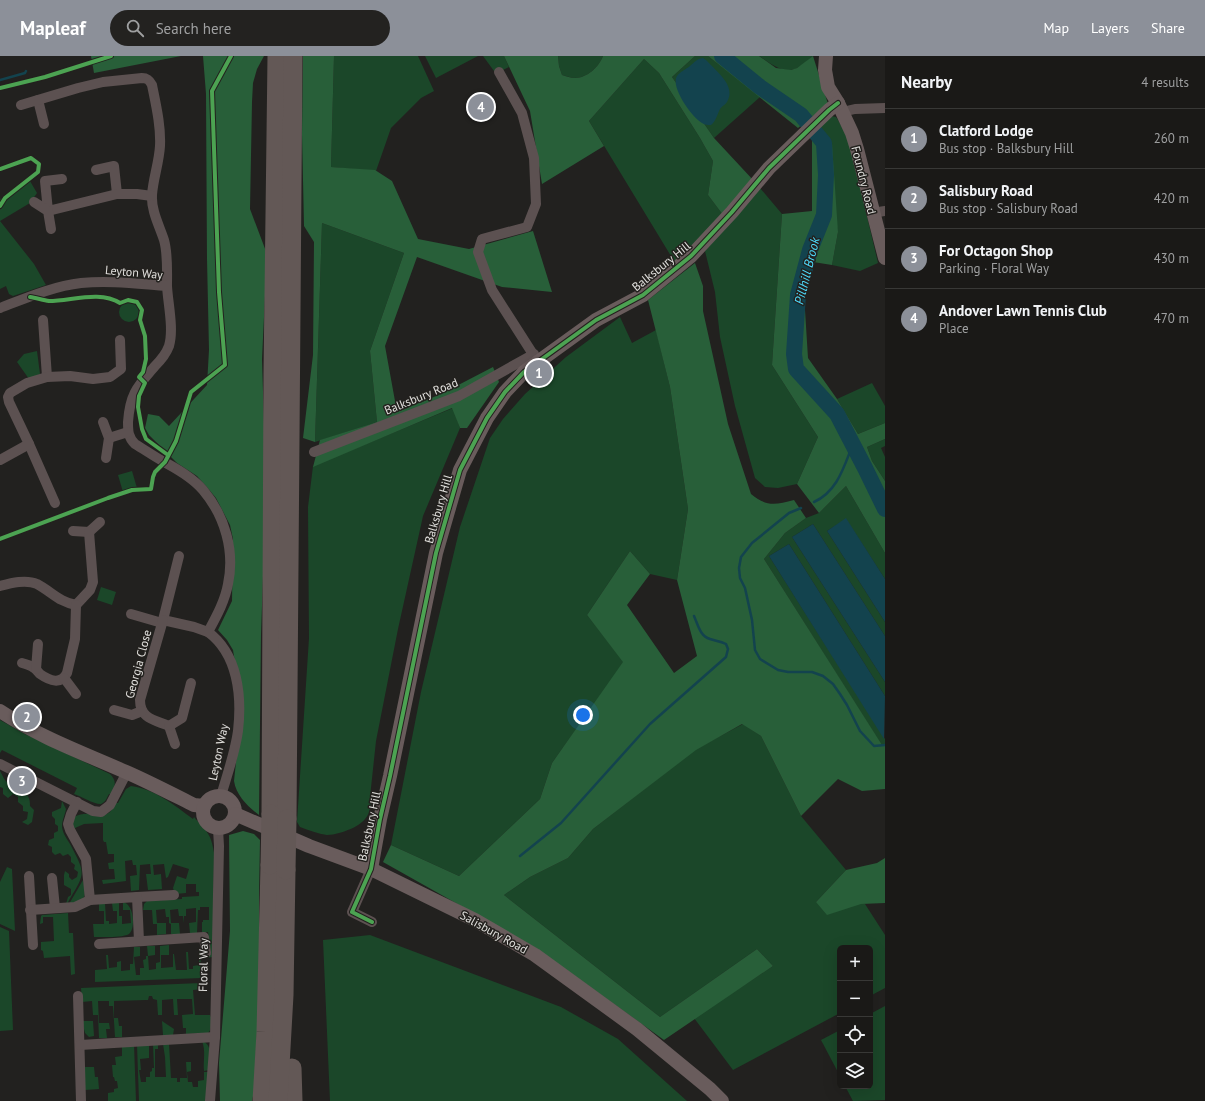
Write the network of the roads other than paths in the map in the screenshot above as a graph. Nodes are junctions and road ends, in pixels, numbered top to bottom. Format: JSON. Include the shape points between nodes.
{"nodes":[{"id":1,"x":277,"y":56,"type":"edge"},
{"id":2,"x":293,"y":56,"type":"edge"},
{"id":3,"x":826,"y":56,"type":"edge"},
{"id":4,"x":499,"y":72,"type":"dead end"},
{"id":5,"x":38,"y":100,"type":"junction"},
{"id":6,"x":21,"y":105,"type":"dead end"},
{"id":7,"x":840,"y":108,"type":"junction"},
{"id":8,"x":885,"y":108,"type":"edge"},
{"id":9,"x":44,"y":124,"type":"dead end"},
{"id":10,"x":96,"y":170,"type":"dead end"},
{"id":11,"x":62,"y":179,"type":"dead end"},
{"id":12,"x":118,"y":194,"type":"junction"},
{"id":13,"x":152,"y":196,"type":"junction"},
{"id":14,"x":34,"y":202,"type":"dead end"},
{"id":15,"x":48,"y":211,"type":"junction"},
{"id":16,"x":879,"y":212,"type":"edge"},
{"id":17,"x":50,"y":229,"type":"dead end"},
{"id":18,"x":885,"y":258,"type":"edge"},
{"id":19,"x":167,"y":286,"type":"junction"},
{"id":20,"x":0,"y":308,"type":"edge"},
{"id":21,"x":43,"y":320,"type":"dead end"},
{"id":22,"x":120,"y":340,"type":"dead end"},
{"id":23,"x":536,"y":358,"type":"junction"},
{"id":24,"x":47,"y":377,"type":"junction"},
{"id":25,"x":103,"y":422,"type":"dead end"},
{"id":26,"x":128,"y":432,"type":"junction"},
{"id":27,"x":109,"y":438,"type":"junction"},
{"id":28,"x":29,"y":444,"type":"junction"},
{"id":29,"x":314,"y":452,"type":"dead end"},
{"id":30,"x":106,"y":458,"type":"dead end"},
{"id":31,"x":0,"y":460,"type":"edge"},
{"id":32,"x":55,"y":503,"type":"dead end"},
{"id":33,"x":100,"y":522,"type":"dead end"},
{"id":34,"x":73,"y":531,"type":"dead end"},
{"id":35,"x":89,"y":532,"type":"junction"},
{"id":36,"x":178,"y":556,"type":"dead end"},
{"id":37,"x":0,"y":586,"type":"edge"},
{"id":38,"x":76,"y":605,"type":"junction"},
{"id":39,"x":131,"y":614,"type":"dead end"},
{"id":40,"x":163,"y":622,"type":"junction"},
{"id":41,"x":208,"y":632,"type":"junction"},
{"id":42,"x":38,"y":644,"type":"dead end"},
{"id":43,"x":22,"y":663,"type":"dead end"},
{"id":44,"x":36,"y":669,"type":"junction"},
{"id":45,"x":64,"y":678,"type":"junction"},
{"id":46,"x":191,"y":683,"type":"dead end"},
{"id":47,"x":76,"y":694,"type":"dead end"},
{"id":48,"x":114,"y":710,"type":"dead end"},
{"id":49,"x":0,"y":711,"type":"edge"},
{"id":50,"x":142,"y":711,"type":"junction"},
{"id":51,"x":170,"y":726,"type":"junction"},
{"id":52,"x":175,"y":744,"type":"dead end"},
{"id":53,"x":0,"y":764,"type":"edge"},
{"id":54,"x":127,"y":772,"type":"junction"},
{"id":55,"x":222,"y":796,"type":"junction"},
{"id":56,"x":73,"y":800,"type":"junction"},
{"id":57,"x":204,"y":806,"type":"junction"},
{"id":58,"x":235,"y":814,"type":"junction"},
{"id":59,"x":279,"y":816,"type":"junction"},
{"id":60,"x":218,"y":829,"type":"junction"},
{"id":61,"x":278,"y":868,"type":"junction"},
{"id":62,"x":371,"y":869,"type":"junction"},
{"id":63,"x":29,"y":876,"type":"dead end"},
{"id":64,"x":52,"y":878,"type":"dead end"},
{"id":65,"x":174,"y":895,"type":"dead end"},
{"id":66,"x":137,"y":897,"type":"junction"},
{"id":67,"x":90,"y":900,"type":"junction"},
{"id":68,"x":55,"y":908,"type":"junction"},
{"id":69,"x":30,"y":910,"type":"junction"},
{"id":70,"x":372,"y":922,"type":"dead end"},
{"id":71,"x":139,"y":941,"type":"junction"},
{"id":72,"x":99,"y":944,"type":"dead end"},
{"id":73,"x":34,"y":945,"type":"dead end"},
{"id":74,"x":206,"y":953,"type":"dead end"},
{"id":75,"x":284,"y":995,"type":"junction"},
{"id":76,"x":78,"y":996,"type":"dead end"},
{"id":77,"x":215,"y":1037,"type":"junction"},
{"id":78,"x":80,"y":1045,"type":"junction"},
{"id":79,"x":82,"y":1101,"type":"edge"},
{"id":80,"x":210,"y":1101,"type":"edge"},
{"id":81,"x":262,"y":1101,"type":"edge"},
{"id":82,"x":278,"y":1101,"type":"edge"},
{"id":83,"x":293,"y":1101,"type":"edge"},
{"id":84,"x":722,"y":1101,"type":"edge"}],
"edges":[{"from":1,"to":59,"type":"highway","via":[[273,374]]},
{"from":2,"to":59,"type":"highway"},
{"from":3,"to":7,"type":"street","name":"Foundry Road","via":[[828,87]]},
{"from":4,"to":23,"type":"street","via":[[522,113],[534,158],[536,204],[527,226],[482,239],[478,252],[492,290]]},
{"from":5,"to":6,"type":"street"},
{"from":5,"to":9,"type":"street"},
{"from":5,"to":13,"type":"street","via":[[104,82],[147,78],[152,85],[160,130]]},
{"from":7,"to":8,"type":"street"},
{"from":7,"to":16,"type":"street","name":"Foundry Road","via":[[852,133]]},
{"from":7,"to":23,"type":"street","name":"Balksbury Hill","via":[[822,118],[770,168],[691,256],[643,295],[596,320]]},
{"from":10,"to":12,"type":"street","via":[[114,166]]},
{"from":11,"to":15,"type":"street","via":[[45,181]]},
{"from":12,"to":13,"type":"street"},
{"from":12,"to":15,"type":"street"},
{"from":13,"to":19,"type":"street","via":[[167,256]]},
{"from":14,"to":15,"type":"street"},
{"from":15,"to":17,"type":"street"},
{"from":16,"to":18,"type":"street","name":"Foundry Road"},
{"from":19,"to":20,"type":"street","name":"Leyton Way","via":[[82,283],[57,288]]},
{"from":19,"to":26,"type":"street","name":"Leyton Way","via":[[171,339],[166,355],[136,389],[131,400]]},
{"from":21,"to":24,"type":"street"},
{"from":22,"to":24,"type":"street","via":[[121,370],[110,377]]},
{"from":23,"to":29,"type":"street","name":"Balksbury Road","via":[[459,396]]},
{"from":23,"to":62,"type":"street","name":"Balksbury Hill","via":[[505,392],[487,418],[460,470],[429,584]]},
{"from":24,"to":28,"type":"street","via":[[27,383],[10,393],[8,397]]},
{"from":25,"to":27,"type":"street"},
{"from":26,"to":27,"type":"street"},
{"from":26,"to":41,"type":"street","via":[[134,444],[182,472],[202,489],[223,524],[229,540],[229,579],[221,605]]},
{"from":27,"to":30,"type":"street"},
{"from":28,"to":31,"type":"street"},
{"from":28,"to":32,"type":"street"},
{"from":33,"to":35,"type":"street"},
{"from":34,"to":35,"type":"street"},
{"from":35,"to":38,"type":"street","via":[[93,582],[90,590]]},
{"from":36,"to":40,"type":"street","name":"Georgia Close"},
{"from":37,"to":38,"type":"street","via":[[31,582],[66,603]]},
{"from":38,"to":45,"type":"street","via":[[75,638]]},
{"from":39,"to":40,"type":"street","name":"Georgia Close"},
{"from":40,"to":41,"type":"street","name":"Georgia Close"},
{"from":40,"to":50,"type":"street","name":"Georgia Close","via":[[140,700]]},
{"from":41,"to":55,"type":"street","name":"Leyton Way","via":[[218,639],[230,658],[239,697],[238,731]]},
{"from":42,"to":44,"type":"street"},
{"from":43,"to":44,"type":"street"},
{"from":44,"to":45,"type":"street","via":[[51,681],[58,682]]},
{"from":45,"to":47,"type":"street"},
{"from":46,"to":51,"type":"street","via":[[182,718]]},
{"from":48,"to":50,"type":"street","name":"Georgia Close","via":[[132,715]]},
{"from":49,"to":54,"type":"street","via":[[31,730]]},
{"from":50,"to":51,"type":"street","name":"Georgia Close","via":[[148,718]]},
{"from":51,"to":52,"type":"street"},
{"from":53,"to":56,"type":"street"},
{"from":54,"to":56,"type":"street","via":[[110,805],[101,812],[93,811]]},
{"from":54,"to":57,"type":"street","via":[[194,805]]},
{"from":55,"to":57,"type":"street","via":[[211,798]]},
{"from":55,"to":58,"type":"street","via":[[230,801]]},
{"from":56,"to":67,"type":"street","via":[[68,824],[86,859]]},
{"from":57,"to":60,"type":"street","via":[[206,821]]},
{"from":58,"to":60,"type":"street","via":[[231,823]]},
{"from":58,"to":62,"type":"street","name":"Salisbury Road"},
{"from":59,"to":61,"type":"highway","bridge":true},
{"from":60,"to":77,"type":"street","name":"Floral Way"},
{"from":61,"to":75,"type":"highway"},
{"from":61,"to":81,"type":"highway"},
{"from":62,"to":70,"type":"street","name":"Balksbury Hill","via":[[352,912]]},
{"from":62,"to":84,"type":"street","name":"Salisbury Road","via":[[475,920],[535,955],[638,1029]]},
{"from":63,"to":69,"type":"street"},
{"from":64,"to":68,"type":"street"},
{"from":65,"to":66,"type":"street"},
{"from":66,"to":67,"type":"street"},
{"from":66,"to":71,"type":"street"},
{"from":67,"to":68,"type":"street","via":[[76,907]]},
{"from":68,"to":69,"type":"street"},
{"from":69,"to":73,"type":"street"},
{"from":71,"to":72,"type":"street"},
{"from":71,"to":74,"type":"street","via":[[204,937]]},
{"from":75,"to":82,"type":"highway"},
{"from":75,"to":83,"type":"highway","via":[[292,1026]]},
{"from":76,"to":78,"type":"street"},
{"from":77,"to":78,"type":"street"},
{"from":77,"to":80,"type":"street","name":"Floral Way"},
{"from":78,"to":79,"type":"street"}]}
